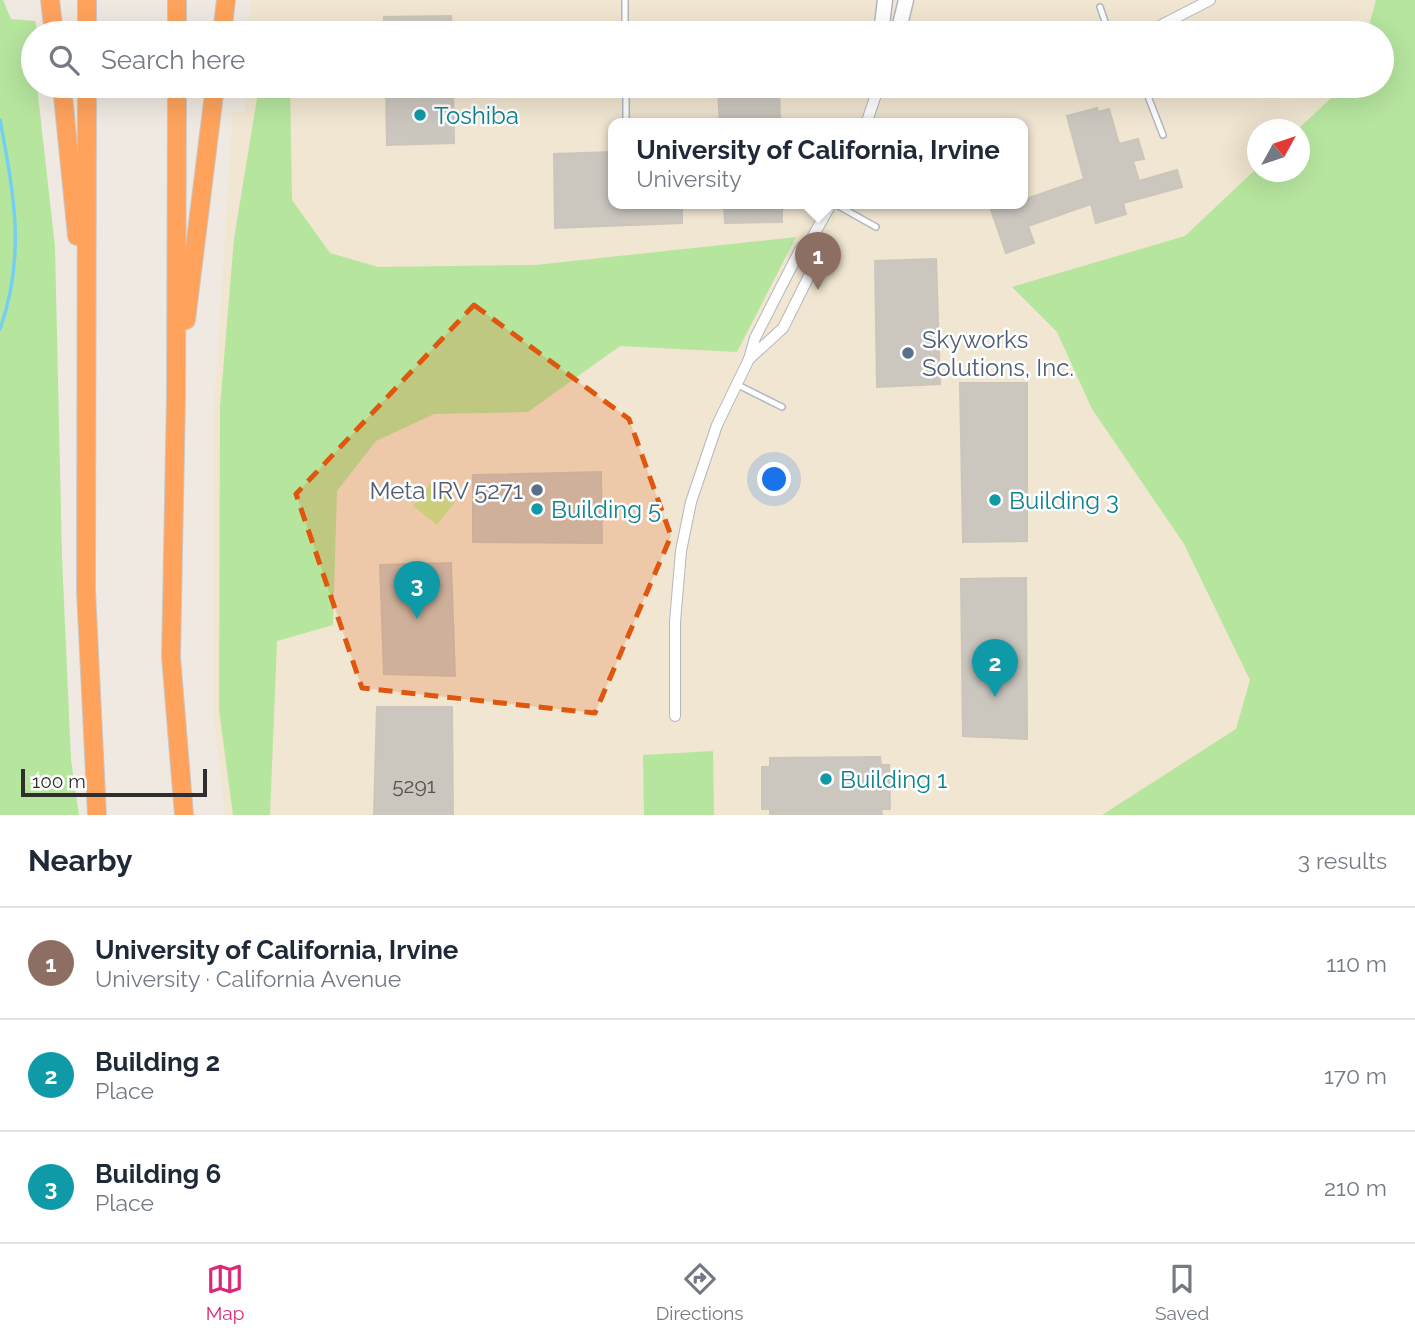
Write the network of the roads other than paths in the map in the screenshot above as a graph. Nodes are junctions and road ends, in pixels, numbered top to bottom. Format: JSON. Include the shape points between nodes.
{"nodes":[{"id":1,"x":50,"y":0,"type":"edge"},
{"id":2,"x":87,"y":0,"type":"edge"},
{"id":3,"x":177,"y":0,"type":"edge"},
{"id":4,"x":226,"y":0,"type":"edge"},
{"id":5,"x":625,"y":0,"type":"edge"},
{"id":6,"x":885,"y":0,"type":"edge"},
{"id":7,"x":905,"y":0,"type":"edge"},
{"id":8,"x":1210,"y":0,"type":"edge"},
{"id":9,"x":1100,"y":7,"type":"dead end"},
{"id":10,"x":53,"y":21,"type":"edge"},
{"id":11,"x":87,"y":21,"type":"edge"},
{"id":12,"x":177,"y":21,"type":"edge"},
{"id":13,"x":223,"y":21,"type":"edge"},
{"id":14,"x":625,"y":21,"type":"edge"},
{"id":15,"x":882,"y":21,"type":"edge"},
{"id":16,"x":901,"y":21,"type":"edge"},
{"id":17,"x":1105,"y":21,"type":"edge"},
{"id":18,"x":1169,"y":21,"type":"edge"},
{"id":19,"x":63,"y":98,"type":"edge"},
{"id":20,"x":87,"y":98,"type":"edge"},
{"id":21,"x":177,"y":98,"type":"edge"},
{"id":22,"x":213,"y":98,"type":"edge"},
{"id":23,"x":626,"y":98,"type":"edge"},
{"id":24,"x":875,"y":98,"type":"edge"},
{"id":25,"x":1149,"y":98,"type":"edge"},
{"id":26,"x":626,"y":118,"type":"edge"},
{"id":27,"x":868,"y":118,"type":"edge"},
{"id":28,"x":1163,"y":135,"type":"dead end"},
{"id":29,"x":830,"y":209,"type":"edge"},
{"id":30,"x":842,"y":209,"type":"edge"},
{"id":31,"x":876,"y":227,"type":"dead end"},
{"id":32,"x":812,"y":238,"type":"junction"},
{"id":33,"x":87,"y":347,"type":"junction"},
{"id":34,"x":749,"y":359,"type":"junction"},
{"id":35,"x":736,"y":384,"type":"junction"},
{"id":36,"x":176,"y":396,"type":"junction"},
{"id":37,"x":782,"y":407,"type":"dead end"},
{"id":38,"x":675,"y":716,"type":"dead end"},
{"id":39,"x":97,"y":815,"type":"edge"},
{"id":40,"x":184,"y":815,"type":"edge"}],
"edges":[{"from":1,"to":10,"type":"highway"},
{"from":2,"to":11,"type":"highway"},
{"from":3,"to":12,"type":"highway"},
{"from":4,"to":13,"type":"highway"},
{"from":5,"to":14,"type":"lane"},
{"from":6,"to":15,"type":"street"},
{"from":7,"to":16,"type":"street"},
{"from":8,"to":18,"type":"street"},
{"from":9,"to":17,"type":"lane"},
{"from":19,"to":33,"type":"highway"},
{"from":20,"to":33,"type":"highway"},
{"from":21,"to":36,"type":"highway"},
{"from":22,"to":36,"type":"highway"},
{"from":23,"to":26,"type":"lane"},
{"from":24,"to":27,"type":"street"},
{"from":25,"to":28,"type":"lane"},
{"from":29,"to":32,"type":"street"},
{"from":30,"to":31,"type":"lane"},
{"from":32,"to":34,"type":"street","via":[[802,248]]},
{"from":32,"to":34,"type":"street","via":[[812,270],[783,328]]},
{"from":33,"to":39,"type":"highway","via":[[86,591]]},
{"from":34,"to":35,"type":"street"},
{"from":35,"to":37,"type":"lane"},
{"from":35,"to":38,"type":"street","via":[[705,458],[681,551]]},
{"from":36,"to":40,"type":"highway","via":[[171,657]]}]}
